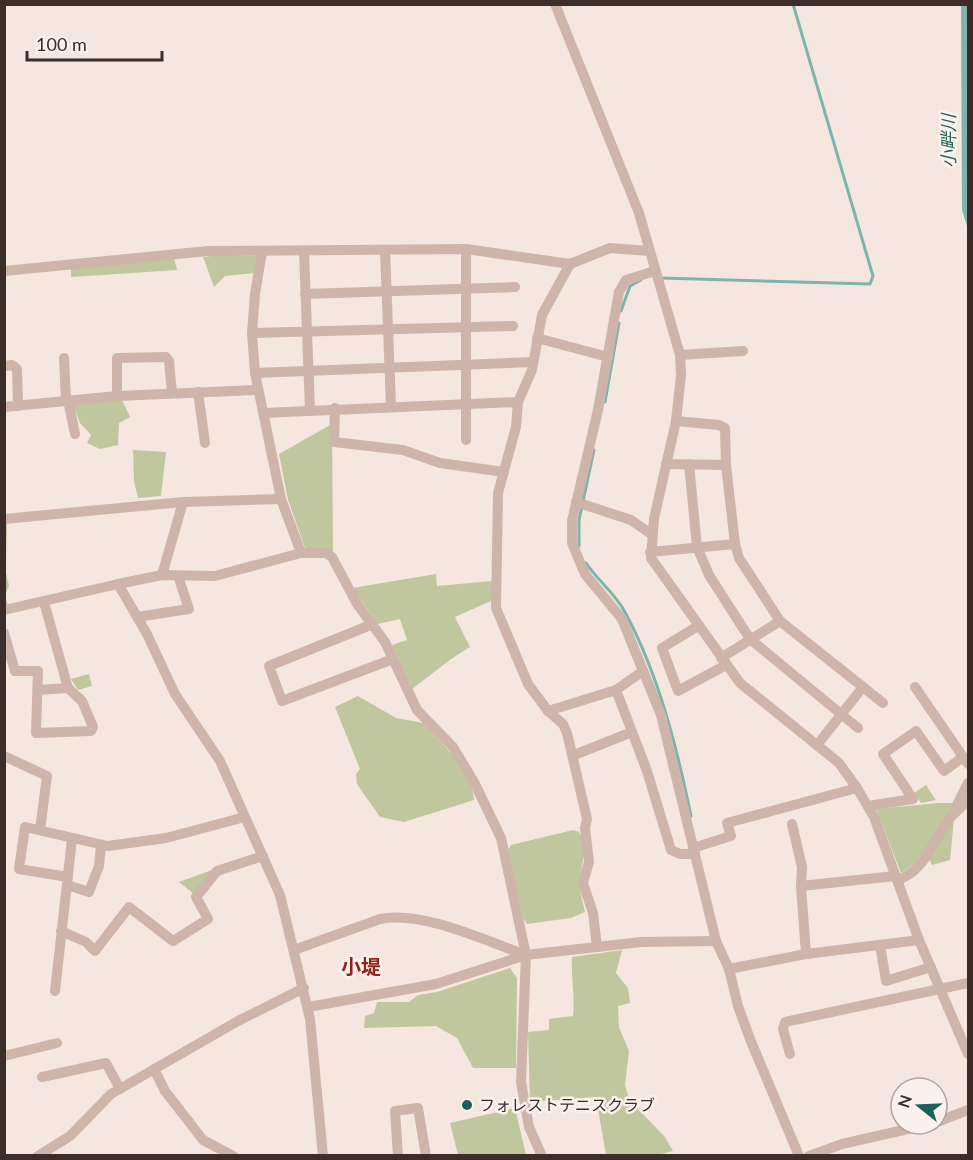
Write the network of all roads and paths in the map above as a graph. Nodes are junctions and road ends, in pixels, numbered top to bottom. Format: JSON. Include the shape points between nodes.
{"nodes":[{"id":1,"x":555,"y":4,"type":"edge"},
{"id":2,"x":466,"y":249,"type":"junction"},
{"id":3,"x":385,"y":250,"type":"junction"},
{"id":4,"x":649,"y":251,"type":"junction"},
{"id":5,"x":262,"y":252,"type":"junction"},
{"id":6,"x":304,"y":252,"type":"junction"},
{"id":7,"x":570,"y":264,"type":"junction"},
{"id":8,"x":4,"y":271,"type":"edge"},
{"id":9,"x":655,"y":271,"type":"junction"},
{"id":10,"x":515,"y":288,"type":"dead end"},
{"id":11,"x":466,"y":289,"type":"junction"},
{"id":12,"x":386,"y":293,"type":"junction"},
{"id":13,"x":305,"y":294,"type":"junction"},
{"id":14,"x":513,"y":326,"type":"dead end"},
{"id":15,"x":466,"y":327,"type":"junction"},
{"id":16,"x":386,"y":330,"type":"junction"},
{"id":17,"x":252,"y":333,"type":"junction"},
{"id":18,"x":307,"y":333,"type":"junction"},
{"id":19,"x":537,"y":338,"type":"junction"},
{"id":20,"x":743,"y":351,"type":"dead end"},
{"id":21,"x":680,"y":355,"type":"junction"},
{"id":22,"x":608,"y":357,"type":"junction"},
{"id":23,"x":64,"y":358,"type":"dead end"},
{"id":24,"x":533,"y":362,"type":"junction"},
{"id":25,"x":466,"y":365,"type":"junction"},
{"id":26,"x":4,"y":366,"type":"edge"},
{"id":27,"x":388,"y":368,"type":"junction"},
{"id":28,"x":308,"y":370,"type":"junction"},
{"id":29,"x":255,"y":373,"type":"junction"},
{"id":30,"x":257,"y":390,"type":"junction"},
{"id":31,"x":198,"y":392,"type":"junction"},
{"id":32,"x":172,"y":393,"type":"junction"},
{"id":33,"x":117,"y":396,"type":"junction"},
{"id":34,"x":67,"y":400,"type":"junction"},
{"id":35,"x":518,"y":402,"type":"junction"},
{"id":36,"x":466,"y":404,"type":"junction"},
{"id":37,"x":18,"y":406,"type":"junction"},
{"id":38,"x":391,"y":406,"type":"junction"},
{"id":39,"x":4,"y":407,"type":"edge"},
{"id":40,"x":335,"y":408,"type":"junction"},
{"id":41,"x":310,"y":410,"type":"junction"},
{"id":42,"x":263,"y":412,"type":"junction"},
{"id":43,"x":676,"y":421,"type":"junction"},
{"id":44,"x":75,"y":434,"type":"dead end"},
{"id":45,"x":466,"y":440,"type":"dead end"},
{"id":46,"x":205,"y":443,"type":"dead end"},
{"id":47,"x":666,"y":464,"type":"junction"},
{"id":48,"x":689,"y":464,"type":"junction"},
{"id":49,"x":726,"y":465,"type":"junction"},
{"id":50,"x":504,"y":472,"type":"junction"},
{"id":51,"x":281,"y":499,"type":"junction"},
{"id":52,"x":183,"y":501,"type":"junction"},
{"id":53,"x":580,"y":503,"type":"junction"},
{"id":54,"x":4,"y":519,"type":"edge"},
{"id":55,"x":651,"y":534,"type":"junction"},
{"id":56,"x":735,"y":544,"type":"junction"},
{"id":57,"x":697,"y":547,"type":"junction"},
{"id":58,"x":650,"y":552,"type":"junction"},
{"id":59,"x":301,"y":553,"type":"junction"},
{"id":60,"x":162,"y":575,"type":"junction"},
{"id":61,"x":178,"y":576,"type":"junction"},
{"id":62,"x":118,"y":584,"type":"junction"},
{"id":63,"x":44,"y":602,"type":"junction"},
{"id":64,"x":4,"y":610,"type":"edge"},
{"id":65,"x":137,"y":617,"type":"junction"},
{"id":66,"x":780,"y":621,"type":"junction"},
{"id":67,"x":373,"y":624,"type":"junction"},
{"id":68,"x":698,"y":626,"type":"junction"},
{"id":69,"x":4,"y":633,"type":"edge"},
{"id":70,"x":750,"y":639,"type":"junction"},
{"id":71,"x":393,"y":659,"type":"junction"},
{"id":72,"x":723,"y":662,"type":"junction"},
{"id":73,"x":643,"y":671,"type":"junction"},
{"id":74,"x":863,"y":687,"type":"junction"},
{"id":75,"x":915,"y":687,"type":"dead end"},
{"id":76,"x":68,"y":688,"type":"junction"},
{"id":77,"x":38,"y":690,"type":"junction"},
{"id":78,"x":616,"y":690,"type":"junction"},
{"id":79,"x":883,"y":703,"type":"dead end"},
{"id":80,"x":548,"y":711,"type":"junction"},
{"id":81,"x":841,"y":715,"type":"junction"},
{"id":82,"x":858,"y":728,"type":"dead end"},
{"id":83,"x":632,"y":732,"type":"junction"},
{"id":84,"x":817,"y":745,"type":"junction"},
{"id":85,"x":574,"y":755,"type":"junction"},
{"id":86,"x":4,"y":756,"type":"edge"},
{"id":87,"x":966,"y":761,"type":"edge"},
{"id":88,"x":969,"y":783,"type":"edge"},
{"id":89,"x":858,"y":788,"type":"junction"},
{"id":90,"x":969,"y":801,"type":"edge"},
{"id":91,"x":868,"y":806,"type":"junction"},
{"id":92,"x":245,"y":817,"type":"junction"},
{"id":93,"x":950,"y":817,"type":"junction"},
{"id":94,"x":792,"y":824,"type":"dead end"},
{"id":95,"x":40,"y":830,"type":"junction"},
{"id":96,"x":72,"y":839,"type":"junction"},
{"id":97,"x":101,"y":845,"type":"junction"},
{"id":98,"x":694,"y":851,"type":"junction"},
{"id":99,"x":263,"y":856,"type":"junction"},
{"id":100,"x":896,"y":878,"type":"junction"},
{"id":101,"x":67,"y":881,"type":"junction"},
{"id":102,"x":801,"y":886,"type":"junction"},
{"id":103,"x":61,"y":931,"type":"junction"},
{"id":104,"x":716,"y":940,"type":"junction"},
{"id":105,"x":919,"y":940,"type":"junction"},
{"id":106,"x":880,"y":945,"type":"junction"},
{"id":107,"x":597,"y":947,"type":"junction"},
{"id":108,"x":294,"y":950,"type":"junction"},
{"id":109,"x":806,"y":954,"type":"junction"},
{"id":110,"x":526,"y":955,"type":"junction"},
{"id":111,"x":931,"y":967,"type":"junction"},
{"id":112,"x":729,"y":969,"type":"junction"},
{"id":113,"x":969,"y":982,"type":"edge"},
{"id":114,"x":304,"y":988,"type":"junction"},
{"id":115,"x":940,"y":988,"type":"junction"},
{"id":116,"x":55,"y":991,"type":"dead end"},
{"id":117,"x":308,"y":1006,"type":"junction"},
{"id":118,"x":57,"y":1043,"type":"dead end"},
{"id":119,"x":790,"y":1054,"type":"dead end"},
{"id":120,"x":969,"y":1054,"type":"edge"},
{"id":121,"x":4,"y":1056,"type":"edge"},
{"id":122,"x":154,"y":1069,"type":"junction"},
{"id":123,"x":42,"y":1077,"type":"dead end"},
{"id":124,"x":120,"y":1089,"type":"junction"},
{"id":125,"x":969,"y":1110,"type":"edge"},
{"id":126,"x":949,"y":1118,"type":"edge"},
{"id":127,"x":889,"y":1133,"type":"edge"},
{"id":128,"x":43,"y":1155,"type":"edge"},
{"id":129,"x":233,"y":1155,"type":"edge"},
{"id":130,"x":324,"y":1155,"type":"edge"},
{"id":131,"x":398,"y":1155,"type":"edge"},
{"id":132,"x":426,"y":1155,"type":"edge"},
{"id":133,"x":542,"y":1155,"type":"edge"},
{"id":134,"x":799,"y":1155,"type":"edge"},
{"id":135,"x":808,"y":1155,"type":"edge"}],
"edges":[{"from":1,"to":4,"type":"street","via":[[608,131]]},
{"from":2,"to":3,"type":"street"},
{"from":2,"to":7,"type":"street"},
{"from":2,"to":11,"type":"street"},
{"from":3,"to":6,"type":"street"},
{"from":3,"to":12,"type":"street"},
{"from":4,"to":7,"type":"street","via":[[610,248]]},
{"from":4,"to":9,"type":"street"},
{"from":5,"to":6,"type":"street"},
{"from":5,"to":8,"type":"street","via":[[207,250]]},
{"from":5,"to":17,"type":"street"},
{"from":6,"to":13,"type":"street"},
{"from":7,"to":19,"type":"street","via":[[542,315]]},
{"from":9,"to":21,"type":"street"},
{"from":9,"to":22,"type":"street","via":[[626,280],[619,292]]},
{"from":10,"to":11,"type":"street"},
{"from":11,"to":12,"type":"street"},
{"from":11,"to":15,"type":"street"},
{"from":12,"to":13,"type":"street"},
{"from":12,"to":16,"type":"street"},
{"from":13,"to":18,"type":"street"},
{"from":14,"to":15,"type":"street"},
{"from":15,"to":16,"type":"street"},
{"from":15,"to":25,"type":"street"},
{"from":16,"to":18,"type":"street"},
{"from":16,"to":27,"type":"street"},
{"from":17,"to":18,"type":"street"},
{"from":17,"to":29,"type":"street"},
{"from":18,"to":28,"type":"street"},
{"from":19,"to":22,"type":"street"},
{"from":19,"to":24,"type":"street"},
{"from":20,"to":21,"type":"street"},
{"from":21,"to":43,"type":"street"},
{"from":22,"to":53,"type":"street"},
{"from":23,"to":34,"type":"street"},
{"from":24,"to":25,"type":"street"},
{"from":24,"to":35,"type":"street"},
{"from":25,"to":27,"type":"street"},
{"from":25,"to":36,"type":"street"},
{"from":26,"to":37,"type":"street","via":[[17,369]]},
{"from":27,"to":28,"type":"street"},
{"from":27,"to":38,"type":"street"},
{"from":28,"to":29,"type":"street"},
{"from":28,"to":41,"type":"street"},
{"from":29,"to":30,"type":"street"},
{"from":30,"to":31,"type":"street"},
{"from":30,"to":42,"type":"street"},
{"from":31,"to":32,"type":"street"},
{"from":31,"to":46,"type":"street"},
{"from":32,"to":33,"type":"street"},
{"from":32,"to":33,"type":"street","via":[[166,357],[117,358]]},
{"from":33,"to":34,"type":"street"},
{"from":34,"to":37,"type":"street"},
{"from":34,"to":44,"type":"street"},
{"from":35,"to":36,"type":"street"},
{"from":35,"to":50,"type":"street"},
{"from":36,"to":38,"type":"street"},
{"from":36,"to":45,"type":"street"},
{"from":37,"to":39,"type":"street"},
{"from":38,"to":40,"type":"street"},
{"from":40,"to":41,"type":"street"},
{"from":40,"to":50,"type":"street","via":[[334,442],[403,450],[440,463]]},
{"from":41,"to":42,"type":"street"},
{"from":42,"to":51,"type":"street"},
{"from":43,"to":47,"type":"street"},
{"from":43,"to":49,"type":"street","via":[[723,426]]},
{"from":47,"to":48,"type":"street"},
{"from":47,"to":55,"type":"street"},
{"from":48,"to":49,"type":"street"},
{"from":48,"to":57,"type":"street"},
{"from":49,"to":56,"type":"street"},
{"from":50,"to":80,"type":"street","via":[[498,493],[496,608],[528,684]]},
{"from":51,"to":52,"type":"street"},
{"from":51,"to":59,"type":"street"},
{"from":52,"to":54,"type":"street"},
{"from":52,"to":60,"type":"street"},
{"from":53,"to":55,"type":"street","via":[[631,520]]},
{"from":53,"to":73,"type":"street","via":[[572,543],[577,559],[618,612]]},
{"from":55,"to":58,"type":"street"},
{"from":56,"to":57,"type":"street"},
{"from":56,"to":66,"type":"street","via":[[739,558]]},
{"from":57,"to":58,"type":"street"},
{"from":57,"to":70,"type":"street","via":[[709,575]]},
{"from":58,"to":68,"type":"street"},
{"from":59,"to":61,"type":"street","via":[[215,576]]},
{"from":59,"to":67,"type":"street","via":[[329,554]]},
{"from":60,"to":61,"type":"street"},
{"from":60,"to":62,"type":"street"},
{"from":61,"to":65,"type":"street","via":[[189,609]]},
{"from":62,"to":63,"type":"street"},
{"from":62,"to":65,"type":"street"},
{"from":63,"to":64,"type":"street"},
{"from":63,"to":76,"type":"street"},
{"from":65,"to":92,"type":"street","via":[[175,694],[220,761]]},
{"from":66,"to":70,"type":"street"},
{"from":66,"to":74,"type":"street"},
{"from":67,"to":71,"type":"street"},
{"from":67,"to":71,"type":"street","via":[[269,666],[282,701]]},
{"from":68,"to":72,"type":"street"},
{"from":68,"to":72,"type":"street","via":[[662,648],[678,691]]},
{"from":69,"to":77,"type":"street","via":[[15,671],[38,671]]},
{"from":70,"to":72,"type":"street"},
{"from":70,"to":81,"type":"street"},
{"from":71,"to":110,"type":"street","via":[[417,710],[453,747],[494,820],[506,856]]},
{"from":72,"to":84,"type":"street","via":[[740,683]]},
{"from":73,"to":78,"type":"street"},
{"from":73,"to":98,"type":"street","via":[[661,715]]},
{"from":74,"to":79,"type":"street"},
{"from":74,"to":81,"type":"street"},
{"from":75,"to":87,"type":"street"},
{"from":76,"to":77,"type":"street"},
{"from":76,"to":77,"type":"street","via":[[82,701],[93,727],[91,731],[36,733]]},
{"from":78,"to":80,"type":"street"},
{"from":78,"to":83,"type":"street"},
{"from":80,"to":85,"type":"street","via":[[563,724]]},
{"from":81,"to":82,"type":"street"},
{"from":81,"to":84,"type":"street"},
{"from":83,"to":85,"type":"street"},
{"from":83,"to":98,"type":"street","via":[[671,850],[680,854]]},
{"from":84,"to":89,"type":"street","via":[[839,763]]},
{"from":85,"to":107,"type":"street","via":[[587,819],[589,862],[583,883],[593,913]]},
{"from":86,"to":95,"type":"street","via":[[47,776]]},
{"from":87,"to":91,"type":"street","via":[[944,771],[916,731],[883,754],[913,799]]},
{"from":88,"to":93,"type":"street"},
{"from":89,"to":91,"type":"street"},
{"from":89,"to":98,"type":"street","via":[[727,823],[731,836]]},
{"from":90,"to":93,"type":"street"},
{"from":91,"to":100,"type":"street"},
{"from":92,"to":97,"type":"street","via":[[166,838]]},
{"from":92,"to":99,"type":"street"},
{"from":93,"to":100,"type":"street","via":[[916,868],[906,878]]},
{"from":94,"to":102,"type":"street","via":[[802,867]]},
{"from":95,"to":96,"type":"street"},
{"from":95,"to":101,"type":"street","via":[[25,827],[19,869]]},
{"from":96,"to":97,"type":"street"},
{"from":96,"to":101,"type":"street"},
{"from":97,"to":101,"type":"street","via":[[99,866],[89,892]]},
{"from":98,"to":104,"type":"street"},
{"from":99,"to":103,"type":"street","via":[[217,871],[196,897],[208,919],[173,941],[129,907],[95,951],[86,942]]},
{"from":99,"to":108,"type":"street","via":[[280,895]]},
{"from":100,"to":102,"type":"street"},
{"from":100,"to":105,"type":"street"},
{"from":101,"to":103,"type":"street"},
{"from":102,"to":109,"type":"street"},
{"from":103,"to":116,"type":"street"},
{"from":104,"to":107,"type":"street"},
{"from":104,"to":112,"type":"street"},
{"from":105,"to":106,"type":"street"},
{"from":105,"to":111,"type":"street"},
{"from":106,"to":109,"type":"street"},
{"from":106,"to":111,"type":"street","via":[[886,981]]},
{"from":107,"to":110,"type":"street"},
{"from":108,"to":110,"type":"street","via":[[394,916],[443,927]]},
{"from":108,"to":114,"type":"street"},
{"from":109,"to":112,"type":"street"},
{"from":110,"to":117,"type":"street","via":[[436,984]]},
{"from":110,"to":133,"type":"street","via":[[521,1082],[529,1127]]},
{"from":111,"to":115,"type":"street"},
{"from":112,"to":134,"type":"street","via":[[738,1006]]},
{"from":113,"to":115,"type":"street"},
{"from":114,"to":117,"type":"street"},
{"from":114,"to":122,"type":"street"},
{"from":115,"to":119,"type":"street","via":[[785,1022],[783,1029]]},
{"from":115,"to":120,"type":"street"},
{"from":117,"to":130,"type":"street"},
{"from":118,"to":121,"type":"street"},
{"from":122,"to":124,"type":"street"},
{"from":122,"to":129,"type":"street","via":[[165,1091],[203,1140]]},
{"from":123,"to":124,"type":"street","via":[[106,1063]]},
{"from":124,"to":128,"type":"street","via":[[70,1136]]},
{"from":125,"to":126,"type":"street"},
{"from":127,"to":135,"type":"street"},
{"from":131,"to":132,"type":"street","via":[[395,1111],[418,1108]]}]}
